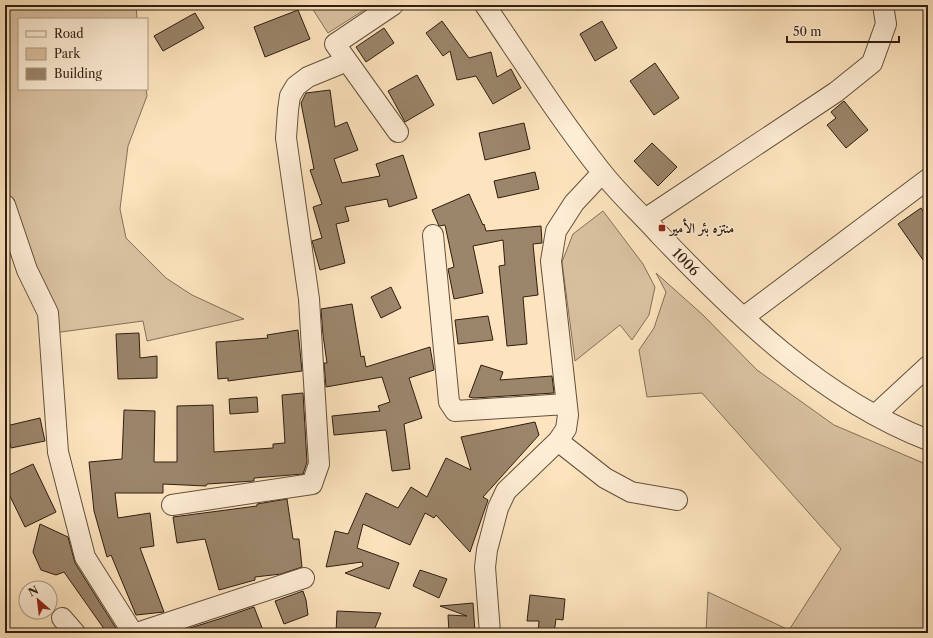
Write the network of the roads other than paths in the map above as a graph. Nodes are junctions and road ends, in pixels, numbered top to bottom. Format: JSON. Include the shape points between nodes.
{"nodes":[{"id":1,"x":393,"y":5,"type":"edge"},
{"id":2,"x":485,"y":5,"type":"edge"},
{"id":3,"x":883,"y":5,"type":"edge"},
{"id":4,"x":347,"y":61,"type":"junction"},
{"id":5,"x":398,"y":132,"type":"dead end"},
{"id":6,"x":602,"y":173,"type":"junction"},
{"id":7,"x":928,"y":179,"type":"edge"},
{"id":8,"x":5,"y":205,"type":"edge"},
{"id":9,"x":645,"y":219,"type":"junction"},
{"id":10,"x":433,"y":235,"type":"dead end"},
{"id":11,"x":744,"y":318,"type":"junction"},
{"id":12,"x":928,"y":366,"type":"edge"},
{"id":13,"x":566,"y":404,"type":"junction"},
{"id":14,"x":875,"y":415,"type":"junction"},
{"id":15,"x":928,"y":440,"type":"edge"},
{"id":16,"x":558,"y":441,"type":"junction"},
{"id":17,"x":677,"y":500,"type":"dead end"},
{"id":18,"x":172,"y":504,"type":"dead end"},
{"id":19,"x":304,"y":578,"type":"dead end"},
{"id":20,"x":133,"y":633,"type":"edge"},
{"id":21,"x":137,"y":633,"type":"edge"},
{"id":22,"x":490,"y":633,"type":"edge"}],
"edges":[{"from":1,"to":4,"type":"street","via":[[335,44]]},
{"from":2,"to":6,"type":"street","name":"1006","via":[[575,138]]},
{"from":3,"to":9,"type":"street","via":[[886,24],[872,63],[836,92]]},
{"from":4,"to":5,"type":"street"},
{"from":4,"to":18,"type":"street","via":[[308,76],[296,86],[290,96],[286,138],[309,299],[320,464],[312,484]]},
{"from":6,"to":9,"type":"street","name":"1006"},
{"from":6,"to":13,"type":"street","via":[[574,203],[556,231],[551,261]]},
{"from":7,"to":11,"type":"street"},
{"from":8,"to":20,"type":"street","via":[[27,270],[48,313],[58,452],[85,557]]},
{"from":9,"to":11,"type":"street","name":"1006","via":[[695,272]]},
{"from":10,"to":13,"type":"street","via":[[449,402],[455,411]]},
{"from":11,"to":14,"type":"street","name":"1006","via":[[767,339],[839,394]]},
{"from":12,"to":14,"type":"street"},
{"from":13,"to":16,"type":"street","via":[[566,429]]},
{"from":14,"to":15,"type":"street","name":"1006","via":[[901,430]]},
{"from":16,"to":17,"type":"street","via":[[605,478],[631,492]]},
{"from":16,"to":22,"type":"street","via":[[506,491],[498,508],[485,567]]},
{"from":19,"to":21,"type":"street"}]}
